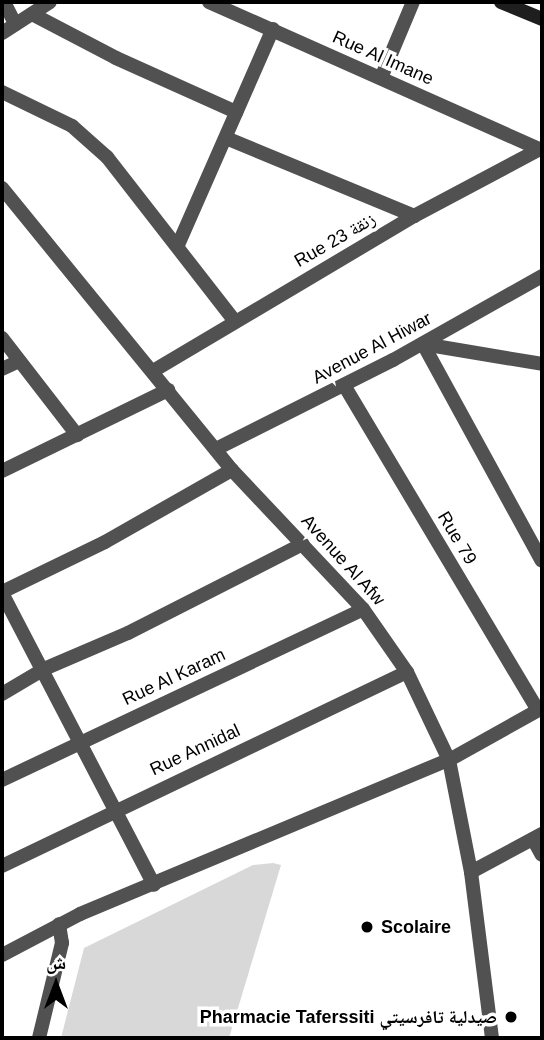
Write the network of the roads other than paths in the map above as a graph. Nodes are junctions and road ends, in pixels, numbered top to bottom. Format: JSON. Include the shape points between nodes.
{"nodes":[{"id":1,"x":4,"y":2,"type":"edge"},
{"id":2,"x":50,"y":2,"type":"edge"},
{"id":3,"x":209,"y":2,"type":"edge"},
{"id":4,"x":413,"y":2,"type":"edge"},
{"id":5,"x":500,"y":2,"type":"edge"},
{"id":6,"x":32,"y":14,"type":"junction"},
{"id":7,"x":542,"y":19,"type":"edge"},
{"id":8,"x":15,"y":24,"type":"junction"},
{"id":9,"x":272,"y":29,"type":"junction"},
{"id":10,"x":2,"y":33,"type":"edge"},
{"id":11,"x":381,"y":78,"type":"junction"},
{"id":12,"x":2,"y":92,"type":"edge"},
{"id":13,"x":236,"y":111,"type":"junction"},
{"id":14,"x":226,"y":138,"type":"junction"},
{"id":15,"x":541,"y":149,"type":"edge"},
{"id":16,"x":2,"y":188,"type":"edge"},
{"id":17,"x":414,"y":216,"type":"junction"},
{"id":18,"x":178,"y":245,"type":"junction"},
{"id":19,"x":542,"y":276,"type":"edge"},
{"id":20,"x":234,"y":320,"type":"junction"},
{"id":21,"x":2,"y":338,"type":"edge"},
{"id":22,"x":423,"y":344,"type":"junction"},
{"id":23,"x":19,"y":361,"type":"junction"},
{"id":24,"x":541,"y":366,"type":"edge"},
{"id":25,"x":2,"y":369,"type":"edge"},
{"id":26,"x":153,"y":371,"type":"junction"},
{"id":27,"x":344,"y":385,"type":"junction"},
{"id":28,"x":168,"y":390,"type":"junction"},
{"id":29,"x":78,"y":435,"type":"junction"},
{"id":30,"x":216,"y":449,"type":"junction"},
{"id":31,"x":232,"y":470,"type":"junction"},
{"id":32,"x":2,"y":471,"type":"edge"},
{"id":33,"x":303,"y":544,"type":"junction"},
{"id":34,"x":542,"y":561,"type":"edge"},
{"id":35,"x":2,"y":592,"type":"edge"},
{"id":36,"x":363,"y":609,"type":"junction"},
{"id":37,"x":44,"y":669,"type":"junction"},
{"id":38,"x":407,"y":672,"type":"junction"},
{"id":39,"x":2,"y":694,"type":"edge"},
{"id":40,"x":540,"y":709,"type":"edge"},
{"id":41,"x":81,"y":742,"type":"junction"},
{"id":42,"x":449,"y":760,"type":"junction"},
{"id":43,"x":2,"y":780,"type":"edge"},
{"id":44,"x":112,"y":810,"type":"junction"},
{"id":45,"x":538,"y":836,"type":"edge"},
{"id":46,"x":542,"y":855,"type":"edge"},
{"id":47,"x":2,"y":866,"type":"edge"},
{"id":48,"x":471,"y":872,"type":"junction"},
{"id":49,"x":154,"y":885,"type":"junction"},
{"id":50,"x":59,"y":924,"type":"junction"},
{"id":51,"x":2,"y":955,"type":"edge"},
{"id":52,"x":39,"y":1038,"type":"edge"},
{"id":53,"x":492,"y":1038,"type":"edge"}],
"edges":[{"from":1,"to":8,"type":"street"},
{"from":2,"to":6,"type":"street"},
{"from":3,"to":9,"type":"street","name":"Rue Al Imane"},
{"from":4,"to":11,"type":"street"},
{"from":5,"to":7,"type":"main road"},
{"from":6,"to":8,"type":"street"},
{"from":6,"to":13,"type":"street","via":[[116,58]]},
{"from":8,"to":10,"type":"street"},
{"from":9,"to":11,"type":"street","name":"Rue Al Imane"},
{"from":9,"to":13,"type":"street"},
{"from":11,"to":15,"type":"street","name":"Rue Al Imane"},
{"from":12,"to":18,"type":"street","via":[[52,114],[84,135]]},
{"from":13,"to":14,"type":"street"},
{"from":14,"to":17,"type":"street"},
{"from":14,"to":18,"type":"street"},
{"from":15,"to":17,"type":"street","name":"Rue 23 زنقة"},
{"from":16,"to":26,"type":"street","name":"Avenue Al Afw"},
{"from":17,"to":20,"type":"street","name":"Rue 23 زنقة"},
{"from":18,"to":20,"type":"street"},
{"from":19,"to":22,"type":"street","name":"Avenue Al Hiwar"},
{"from":20,"to":26,"type":"street","name":"Rue 23 زنقة"},
{"from":21,"to":23,"type":"street"},
{"from":22,"to":24,"type":"street"},
{"from":22,"to":27,"type":"street","name":"Avenue Al Hiwar"},
{"from":22,"to":34,"type":"street"},
{"from":23,"to":25,"type":"street"},
{"from":23,"to":29,"type":"street"},
{"from":26,"to":28,"type":"street","name":"Avenue Al Afw"},
{"from":27,"to":30,"type":"street","name":"Avenue Al Hiwar"},
{"from":27,"to":40,"type":"street","name":"Rue 79"},
{"from":28,"to":29,"type":"street"},
{"from":28,"to":30,"type":"street","name":"Avenue Al Afw"},
{"from":29,"to":32,"type":"street"},
{"from":30,"to":31,"type":"street","name":"Avenue Al Afw"},
{"from":31,"to":33,"type":"street","name":"Avenue Al Afw"},
{"from":31,"to":35,"type":"street","via":[[105,542]]},
{"from":33,"to":36,"type":"street","name":"Avenue Al Afw"},
{"from":33,"to":37,"type":"street","via":[[128,633]]},
{"from":35,"to":37,"type":"street"},
{"from":36,"to":38,"type":"street","name":"Avenue Al Afw"},
{"from":36,"to":41,"type":"street","name":"Rue Al Karam"},
{"from":37,"to":39,"type":"street"},
{"from":37,"to":41,"type":"street"},
{"from":38,"to":42,"type":"street","name":"Avenue Al Afw"},
{"from":38,"to":44,"type":"street","name":"Rue Annidal"},
{"from":40,"to":42,"type":"street"},
{"from":41,"to":43,"type":"street","name":"Rue Al Karam"},
{"from":41,"to":44,"type":"street"},
{"from":42,"to":48,"type":"street","name":"Avenue Al Afw"},
{"from":42,"to":49,"type":"street"},
{"from":44,"to":47,"type":"street","name":"Rue Annidal"},
{"from":44,"to":49,"type":"street"},
{"from":45,"to":46,"type":"street"},
{"from":45,"to":48,"type":"street"},
{"from":48,"to":53,"type":"street","name":"Avenue Al Afw"},
{"from":49,"to":50,"type":"street"},
{"from":50,"to":51,"type":"street"},
{"from":50,"to":52,"type":"street","via":[[62,943]]}]}
